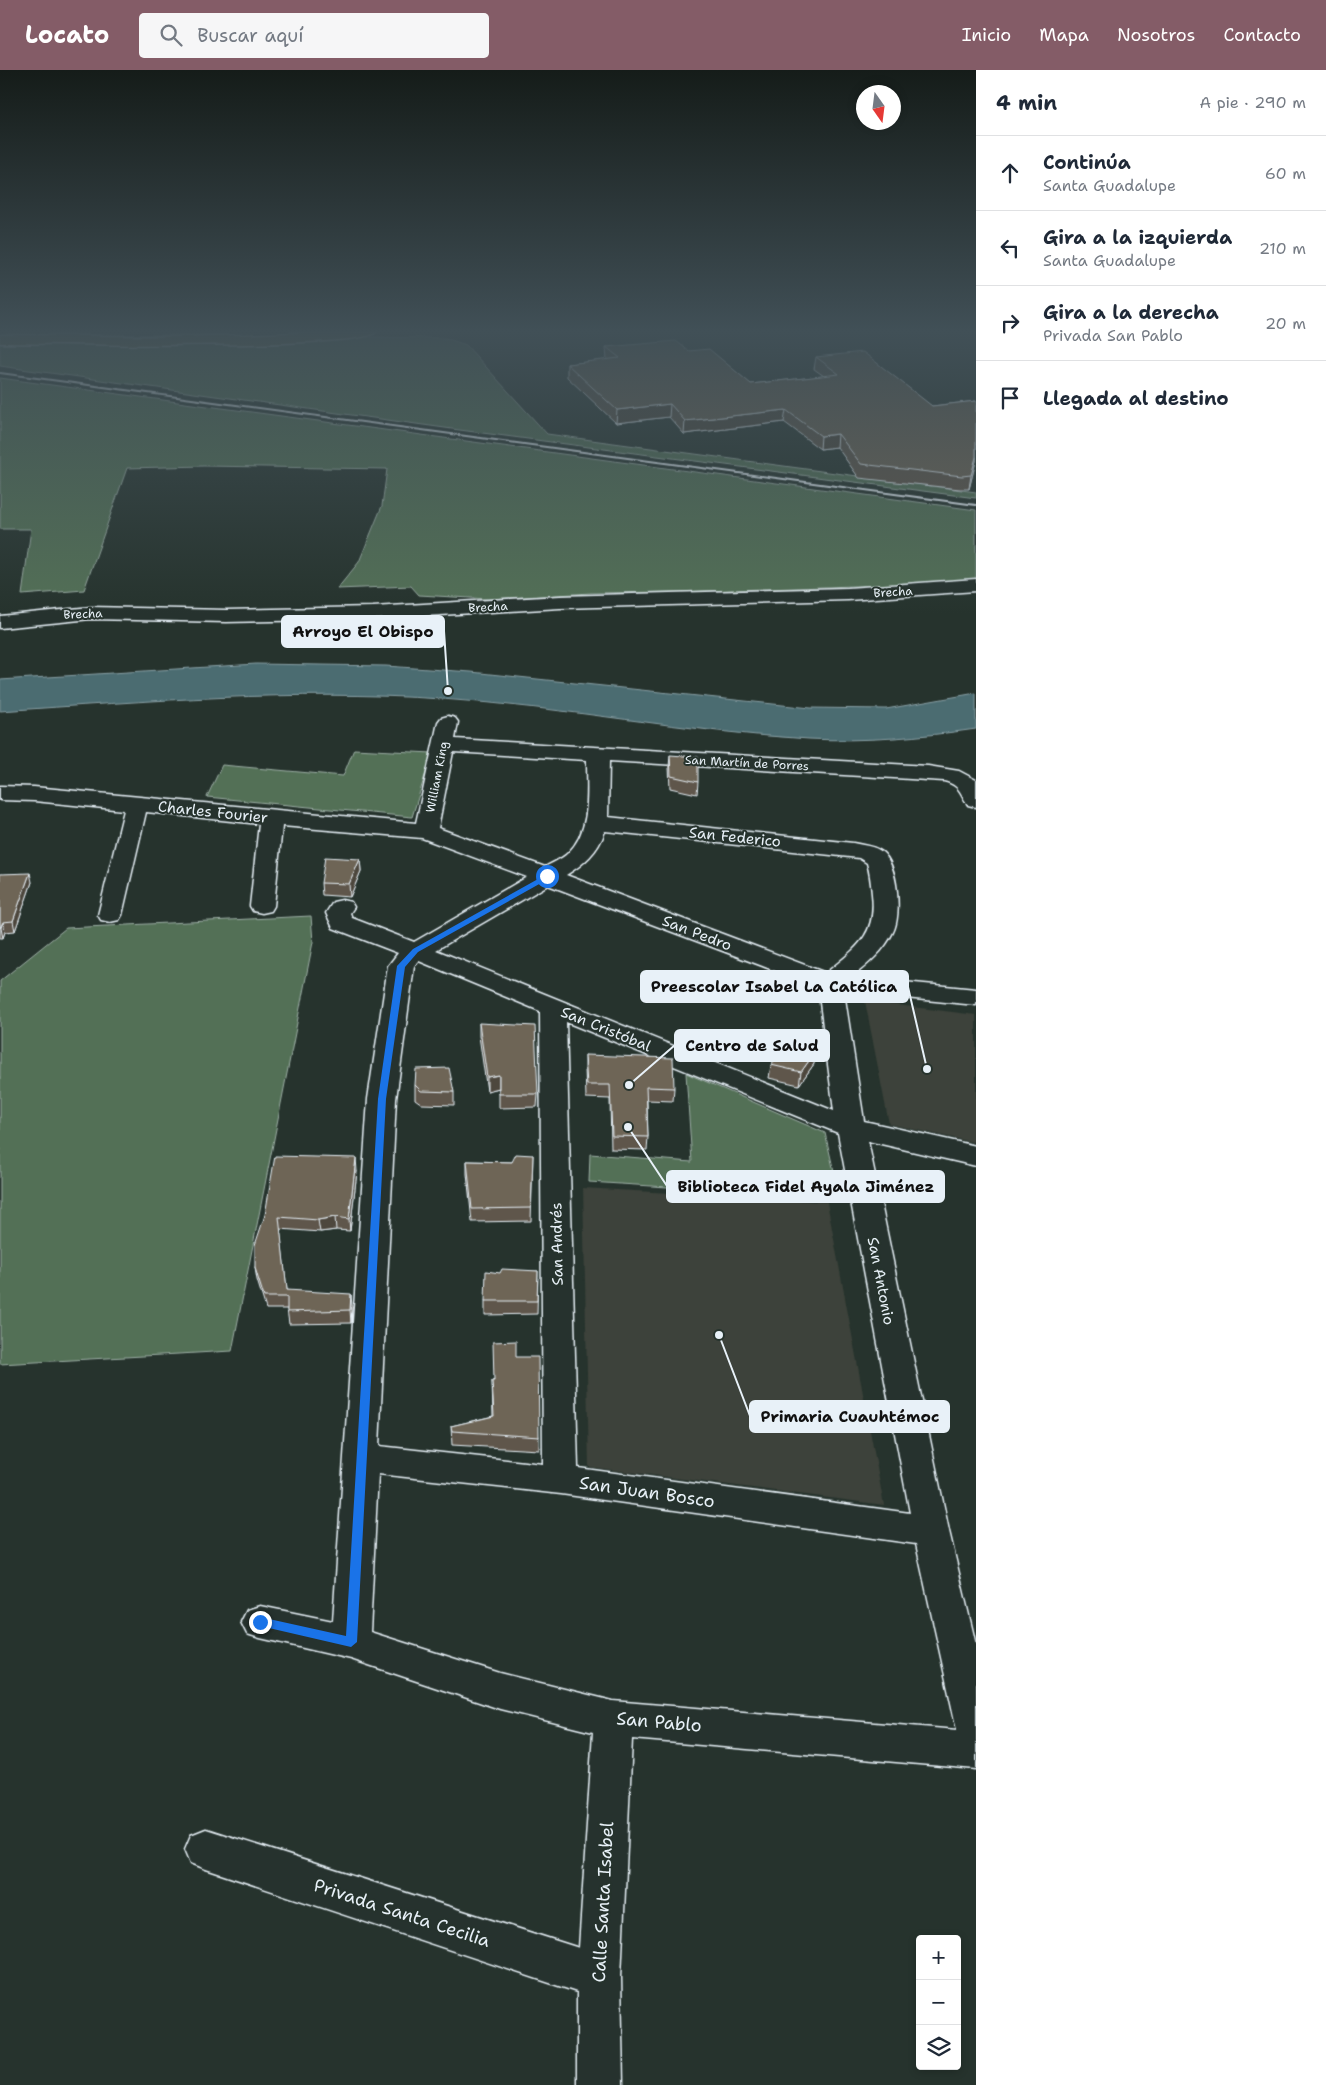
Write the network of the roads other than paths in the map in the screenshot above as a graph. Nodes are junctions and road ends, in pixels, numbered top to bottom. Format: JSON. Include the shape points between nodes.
{"nodes":[{"id":1,"x":976,"y":585,"type":"edge"},
{"id":2,"x":0,"y":622,"type":"edge"},
{"id":3,"x":448,"y":722,"type":"dead end"},
{"id":4,"x":444,"y":745,"type":"junction"},
{"id":5,"x":598,"y":755,"type":"junction"},
{"id":6,"x":0,"y":793,"type":"edge"},
{"id":7,"x":976,"y":800,"type":"edge"},
{"id":8,"x":137,"y":804,"type":"junction"},
{"id":9,"x":271,"y":818,"type":"junction"},
{"id":10,"x":598,"y":823,"type":"junction"},
{"id":11,"x":426,"y":831,"type":"junction"},
{"id":12,"x":547,"y":876,"type":"junction"},
{"id":13,"x":262,"y":906,"type":"dead end"},
{"id":14,"x":342,"y":907,"type":"dead end"},
{"id":15,"x":110,"y":915,"type":"dead end"},
{"id":16,"x":416,"y":951,"type":"junction"},
{"id":17,"x":830,"y":983,"type":"junction"},
{"id":18,"x":976,"y":997,"type":"edge"},
{"id":19,"x":553,"y":1008,"type":"junction"},
{"id":20,"x":851,"y":1128,"type":"junction"},
{"id":21,"x":976,"y":1156,"type":"edge"},
{"id":22,"x":363,"y":1458,"type":"junction"},
{"id":23,"x":561,"y":1480,"type":"junction"},
{"id":24,"x":931,"y":1531,"type":"junction"},
{"id":25,"x":260,"y":1622,"type":"dead end"},
{"id":26,"x":351,"y":1642,"type":"junction"},
{"id":27,"x":612,"y":1719,"type":"junction"},
{"id":28,"x":976,"y":1728,"type":"edge"},
{"id":29,"x":976,"y":1750,"type":"edge"},
{"id":30,"x":206,"y":1848,"type":"dead end"},
{"id":31,"x":599,"y":1977,"type":"junction"},
{"id":32,"x":600,"y":2085,"type":"edge"}],
"edges":[{"from":1,"to":2,"type":"street","name":"Brecha","via":[[848,594],[560,602],[373,613],[226,616],[91,613]]},
{"from":3,"to":4,"type":"street","name":"William King"},
{"from":4,"to":5,"type":"street","name":"San Martín de Porres"},
{"from":4,"to":11,"type":"street","name":"William King"},
{"from":5,"to":7,"type":"street","name":"San Martín de Porres","via":[[928,773],[968,783]]},
{"from":5,"to":10,"type":"street"},
{"from":6,"to":8,"type":"street","name":"Charles Fourier"},
{"from":8,"to":9,"type":"street","name":"Charles Fourier"},
{"from":8,"to":15,"type":"street"},
{"from":9,"to":11,"type":"street","name":"Charles Fourier"},
{"from":9,"to":13,"type":"street"},
{"from":10,"to":12,"type":"street","via":[[585,851]]},
{"from":10,"to":17,"type":"street","name":"San Federico","via":[[873,854],[880,864],[886,908],[884,925],[873,944]]},
{"from":11,"to":12,"type":"street","name":"San Pedro"},
{"from":12,"to":16,"type":"street"},
{"from":12,"to":17,"type":"street","name":"San Pedro"},
{"from":14,"to":16,"type":"street","name":"San Cristóbal","via":[[338,913],[342,923]]},
{"from":16,"to":19,"type":"street","name":"San Cristóbal"},
{"from":16,"to":22,"type":"street","via":[[401,966],[382,1099]]},
{"from":17,"to":18,"type":"street","name":"San Pedro"},
{"from":17,"to":20,"type":"street","name":"San Antonio"},
{"from":19,"to":20,"type":"street","name":"San Cristóbal"},
{"from":19,"to":23,"type":"street","name":"San Andrés"},
{"from":20,"to":21,"type":"street","name":"San Cristóbal"},
{"from":20,"to":24,"type":"street","name":"San Antonio"},
{"from":22,"to":23,"type":"street","name":"San Juan Bosco"},
{"from":22,"to":26,"type":"street"},
{"from":23,"to":24,"type":"street","name":"San Juan Bosco"},
{"from":24,"to":28,"type":"street","name":"San Antonio"},
{"from":25,"to":26,"type":"street","name":"San Pablo"},
{"from":26,"to":27,"type":"street","name":"San Pablo","via":[[500,1691]]},
{"from":27,"to":29,"type":"street","name":"San Pablo"},
{"from":27,"to":31,"type":"street","name":"Calle Santa Isabel"},
{"from":30,"to":31,"type":"street","name":"Privada Santa Cecilia"},
{"from":31,"to":32,"type":"street","name":"Calle Santa Isabel"}]}
